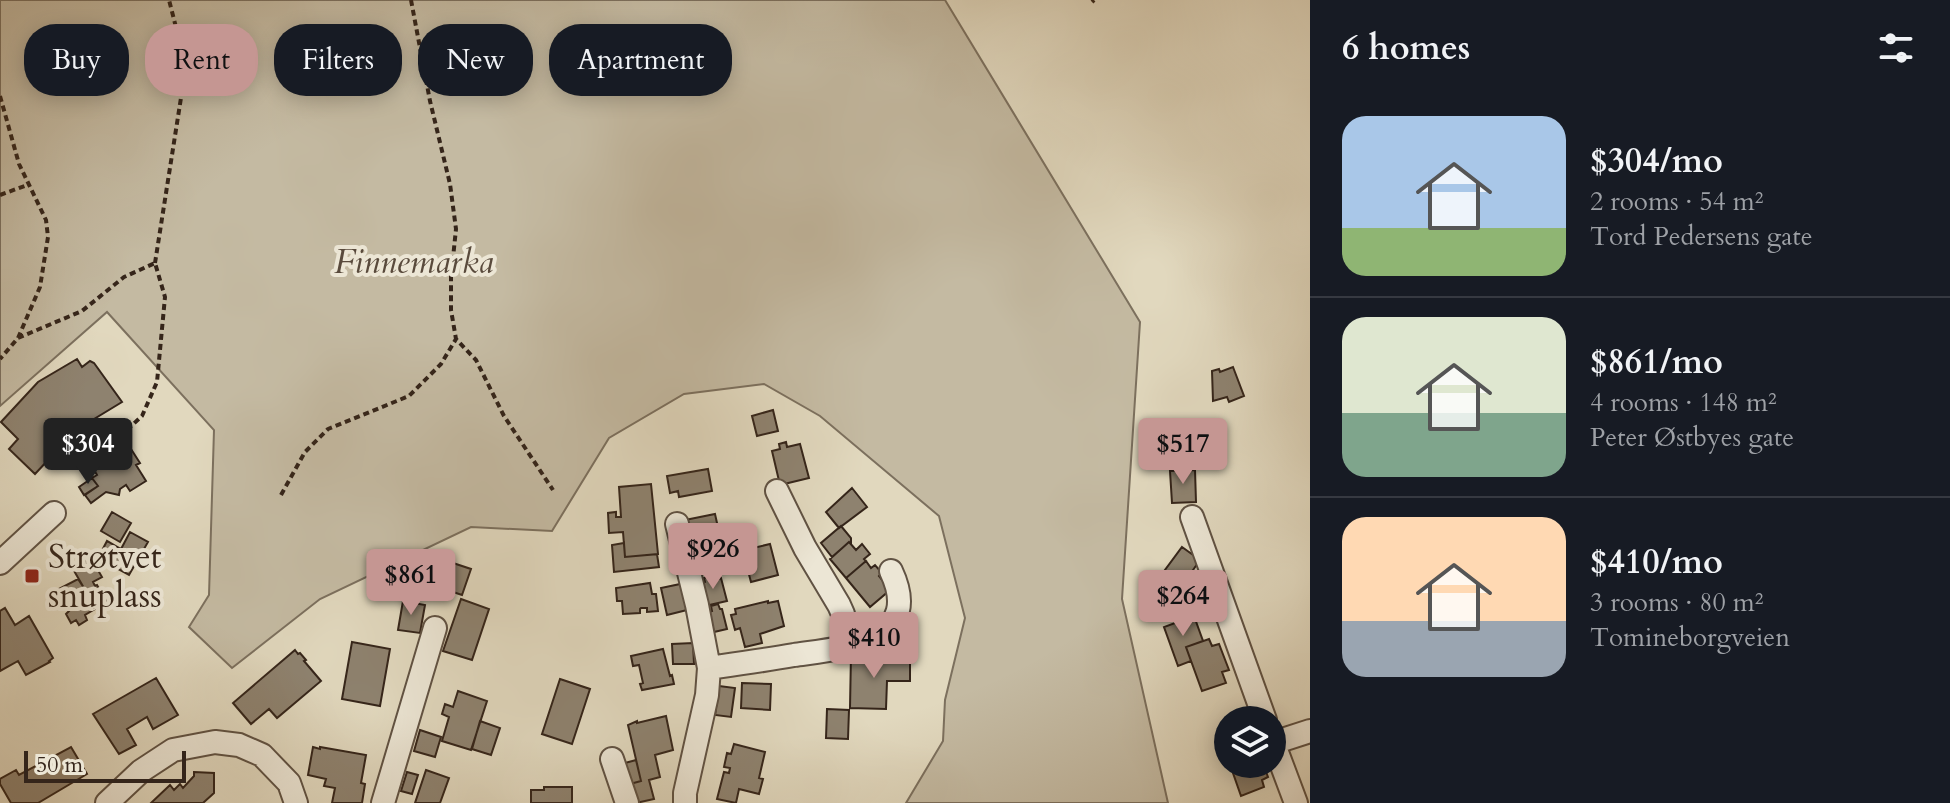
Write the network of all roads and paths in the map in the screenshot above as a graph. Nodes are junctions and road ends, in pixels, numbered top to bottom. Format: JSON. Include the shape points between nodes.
{"nodes":[{"id":1,"x":169,"y":0,"type":"edge"},
{"id":2,"x":411,"y":0,"type":"edge"},
{"id":3,"x":0,"y":96,"type":"edge"},
{"id":4,"x":30,"y":184,"type":"junction"},
{"id":5,"x":0,"y":195,"type":"edge"},
{"id":6,"x":155,"y":263,"type":"junction"},
{"id":7,"x":18,"y":338,"type":"junction"},
{"id":8,"x":456,"y":339,"type":"junction"},
{"id":9,"x":0,"y":359,"type":"edge"},
{"id":10,"x":128,"y":429,"type":"dead end"},
{"id":11,"x":553,"y":490,"type":"dead end"},
{"id":12,"x":777,"y":491,"type":"dead end"},
{"id":13,"x":281,"y":495,"type":"dead end"},
{"id":14,"x":54,"y":513,"type":"dead end"},
{"id":15,"x":1192,"y":517,"type":"dead end"},
{"id":16,"x":677,"y":524,"type":"dead end"},
{"id":17,"x":0,"y":563,"type":"edge"},
{"id":18,"x":891,"y":571,"type":"dead end"},
{"id":19,"x":435,"y":628,"type":"dead end"},
{"id":20,"x":846,"y":647,"type":"junction"},
{"id":21,"x":709,"y":668,"type":"junction"},
{"id":22,"x":1260,"y":706,"type":"edge"},
{"id":23,"x":1310,"y":731,"type":"edge"},
{"id":24,"x":1286,"y":737,"type":"edge"},
{"id":25,"x":612,"y":759,"type":"dead end"},
{"id":26,"x":1286,"y":776,"type":"edge"},
{"id":27,"x":107,"y":803,"type":"edge"},
{"id":28,"x":296,"y":803,"type":"edge"},
{"id":29,"x":383,"y":803,"type":"edge"},
{"id":30,"x":627,"y":803,"type":"edge"},
{"id":31,"x":685,"y":803,"type":"edge"},
{"id":32,"x":1296,"y":803,"type":"edge"}],
"edges":[{"from":1,"to":6,"type":"path","via":[[186,66]]},
{"from":2,"to":8,"type":"path","via":[[456,229],[451,277]]},
{"from":3,"to":4,"type":"path"},
{"from":4,"to":5,"type":"path"},
{"from":4,"to":7,"type":"path","via":[[48,237],[40,287]]},
{"from":6,"to":7,"type":"path","via":[[124,277],[82,311]]},
{"from":6,"to":10,"type":"path","via":[[165,297],[157,382],[142,416]]},
{"from":7,"to":9,"type":"path"},
{"from":8,"to":11,"type":"path","via":[[476,360],[504,416]]},
{"from":8,"to":13,"type":"path","via":[[441,364],[409,396],[328,429],[305,452]]},
{"from":12,"to":20,"type":"street","via":[[843,614]]},
{"from":14,"to":17,"type":"street"},
{"from":15,"to":22,"type":"street"},
{"from":16,"to":21,"type":"street"},
{"from":18,"to":20,"type":"street","via":[[900,605],[895,618],[878,636]]},
{"from":19,"to":29,"type":"street"},
{"from":20,"to":21,"type":"street"},
{"from":21,"to":31,"type":"street"},
{"from":23,"to":24,"type":"street"},
{"from":25,"to":30,"type":"street"},
{"from":26,"to":32,"type":"street"},
{"from":27,"to":28,"type":"street","via":[[173,750],[215,742],[262,755],[289,783]]}]}
